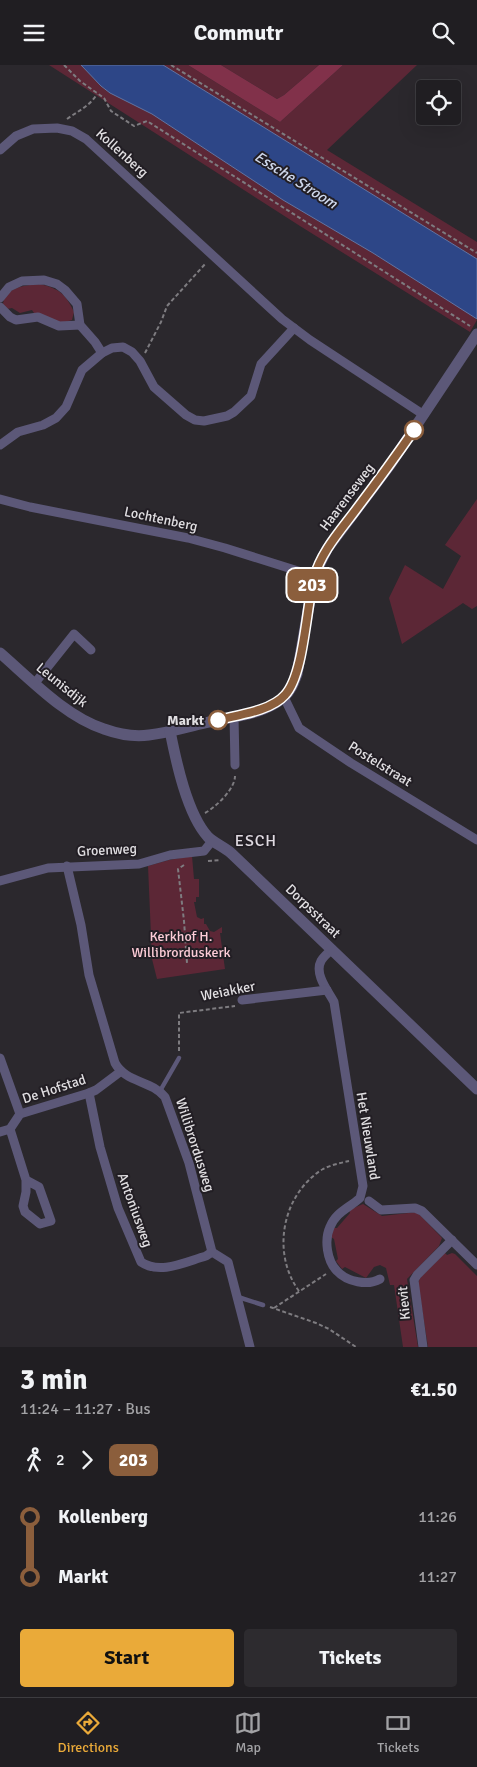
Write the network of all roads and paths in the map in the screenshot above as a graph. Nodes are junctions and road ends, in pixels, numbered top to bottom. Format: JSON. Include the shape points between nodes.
{"nodes":[{"id":1,"x":64,"y":65,"type":"edge"},
{"id":2,"x":171,"y":65,"type":"edge"},
{"id":3,"x":97,"y":94,"type":"junction"},
{"id":4,"x":261,"y":120,"type":"junction"},
{"id":5,"x":258,"y":123,"type":"dead end"},
{"id":6,"x":57,"y":127,"type":"junction"},
{"id":7,"x":0,"y":150,"type":"edge"},
{"id":8,"x":477,"y":253,"type":"edge"},
{"id":9,"x":213,"y":256,"type":"junction"},
{"id":10,"x":0,"y":298,"type":"edge"},
{"id":11,"x":0,"y":307,"type":"edge"},
{"id":12,"x":80,"y":325,"type":"junction"},
{"id":13,"x":294,"y":329,"type":"junction"},
{"id":14,"x":474,"y":330,"type":"edge"},
{"id":15,"x":102,"y":353,"type":"junction"},
{"id":16,"x":140,"y":361,"type":"junction"},
{"id":17,"x":424,"y":415,"type":"junction"},
{"id":18,"x":0,"y":445,"type":"edge"},
{"id":19,"x":0,"y":499,"type":"edge"},
{"id":20,"x":314,"y":576,"type":"junction"},
{"id":21,"x":91,"y":650,"type":"dead end"},
{"id":22,"x":0,"y":653,"type":"edge"},
{"id":23,"x":35,"y":683,"type":"junction"},
{"id":24,"x":284,"y":697,"type":"junction"},
{"id":25,"x":234,"y":716,"type":"junction"},
{"id":26,"x":170,"y":731,"type":"junction"},
{"id":27,"x":235,"y":765,"type":"joint"},
{"id":28,"x":197,"y":819,"type":"junction"},
{"id":29,"x":477,"y":840,"type":"edge"},
{"id":30,"x":212,"y":841,"type":"junction"},
{"id":31,"x":231,"y":853,"type":"junction"},
{"id":32,"x":200,"y":862,"type":"dead end"},
{"id":33,"x":187,"y":864,"type":"dead end"},
{"id":34,"x":68,"y":867,"type":"junction"},
{"id":35,"x":0,"y":881,"type":"edge"},
{"id":36,"x":332,"y":949,"type":"junction"},
{"id":37,"x":186,"y":963,"type":"dead end"},
{"id":38,"x":327,"y":990,"type":"junction"},
{"id":39,"x":242,"y":1000,"type":"joint"},
{"id":40,"x":0,"y":1058,"type":"edge"},
{"id":41,"x":179,"y":1058,"type":"joint"},
{"id":42,"x":120,"y":1072,"type":"junction"},
{"id":43,"x":477,"y":1089,"type":"edge"},
{"id":44,"x":160,"y":1091,"type":"junction"},
{"id":45,"x":89,"y":1093,"type":"junction"},
{"id":46,"x":20,"y":1115,"type":"junction"},
{"id":47,"x":10,"y":1129,"type":"junction"},
{"id":48,"x":0,"y":1132,"type":"edge"},
{"id":49,"x":359,"y":1159,"type":"junction"},
{"id":50,"x":26,"y":1180,"type":"junction"},
{"id":51,"x":369,"y":1201,"type":"dead end"},
{"id":52,"x":452,"y":1240,"type":"junction"},
{"id":53,"x":212,"y":1252,"type":"junction"},
{"id":54,"x":477,"y":1265,"type":"edge"},
{"id":55,"x":335,"y":1268,"type":"junction"},
{"id":56,"x":380,"y":1279,"type":"dead end"},
{"id":57,"x":299,"y":1291,"type":"junction"},
{"id":58,"x":238,"y":1300,"type":"junction"},
{"id":59,"x":263,"y":1305,"type":"joint"},
{"id":60,"x":274,"y":1308,"type":"junction"},
{"id":61,"x":250,"y":1347,"type":"edge"},
{"id":62,"x":356,"y":1347,"type":"edge"},
{"id":63,"x":423,"y":1347,"type":"edge"}],
"edges":[{"from":1,"to":3,"type":"path"},
{"from":2,"to":4,"type":"path"},
{"from":3,"to":6,"type":"path","via":[[88,106]]},
{"from":3,"to":14,"type":"path","via":[[104,98],[111,111],[134,126],[147,121]]},
{"from":4,"to":5,"type":"path"},
{"from":4,"to":8,"type":"path"},
{"from":6,"to":7,"type":"street","name":"Kollenberg","via":[[33,129],[16,136]]},
{"from":6,"to":9,"type":"street","name":"Kollenberg","via":[[86,139]]},
{"from":9,"to":13,"type":"street","name":"Kollenberg"},
{"from":9,"to":16,"type":"path","via":[[167,306]]},
{"from":10,"to":12,"type":"street","via":[[9,287],[22,281],[44,280],[57,284],[76,303]]},
{"from":11,"to":12,"type":"street","via":[[16,320],[38,317],[59,326]]},
{"from":12,"to":15,"type":"street"},
{"from":13,"to":16,"type":"street","via":[[261,364],[251,397],[234,412],[220,418],[204,421],[186,415],[154,387]]},
{"from":13,"to":17,"type":"street","name":"Kollenberg"},
{"from":14,"to":17,"type":"street","name":"Haarenseweg"},
{"from":15,"to":16,"type":"street","via":[[123,347],[132,351]]},
{"from":15,"to":18,"type":"street","via":[[82,369],[66,407],[56,418],[18,432]]},
{"from":17,"to":20,"type":"street","name":"Haarenseweg","via":[[327,549]]},
{"from":19,"to":20,"type":"street","name":"Lochtenberg","via":[[225,547]]},
{"from":20,"to":24,"type":"street","name":"Haarenseweg","via":[[297,674]]},
{"from":21,"to":23,"type":"street","via":[[74,634]]},
{"from":22,"to":23,"type":"street","name":"Leunisdijk"},
{"from":23,"to":26,"type":"street","name":"Leunisdijk","via":[[83,721],[104,729],[140,735]]},
{"from":24,"to":25,"type":"street","via":[[257,711]]},
{"from":24,"to":29,"type":"street","name":"Postelstraat","via":[[299,728]]},
{"from":25,"to":26,"type":"street","name":"Leunisdijk"},
{"from":25,"to":27,"type":"street"},
{"from":26,"to":28,"type":"street","name":"Dorpsstraat","via":[[178,771]]},
{"from":27,"to":28,"type":"path","via":[[235,781],[217,807]]},
{"from":28,"to":30,"type":"street","name":"Dorpsstraat"},
{"from":30,"to":31,"type":"street","name":"Dorpsstraat"},
{"from":30,"to":34,"type":"street","name":"Groenweg","via":[[204,851],[170,855],[139,864]]},
{"from":31,"to":32,"type":"path","via":[[223,859]]},
{"from":31,"to":36,"type":"street","name":"Dorpsstraat"},
{"from":33,"to":37,"type":"path","via":[[178,869]]},
{"from":34,"to":35,"type":"street","name":"Groenweg","via":[[38,869]]},
{"from":34,"to":42,"type":"street","via":[[89,975]]},
{"from":36,"to":38,"type":"street","name":"Het Nieuwland","via":[[321,961],[319,969]]},
{"from":36,"to":43,"type":"street","name":"Dorpsstraat"},
{"from":38,"to":39,"type":"street","name":"Weiakker"},
{"from":38,"to":49,"type":"street","name":"Het Nieuwland","via":[[334,1002]]},
{"from":39,"to":41,"type":"path","name":"Weiakker","via":[[238,1006],[179,1013]]},
{"from":40,"to":46,"type":"street"},
{"from":41,"to":44,"type":"lane"},
{"from":42,"to":44,"type":"street","name":"Willibrordusweg"},
{"from":42,"to":45,"type":"street","name":"De Hofstad"},
{"from":44,"to":53,"type":"street","name":"Willibrordusweg","via":[[189,1163]]},
{"from":45,"to":46,"type":"street","name":"De Hofstad"},
{"from":45,"to":53,"type":"street","name":"Antoniusweg","via":[[112,1189],[141,1262],[158,1268]]},
{"from":46,"to":47,"type":"street","name":"De Hofstad"},
{"from":47,"to":48,"type":"street"},
{"from":47,"to":50,"type":"street"},
{"from":49,"to":55,"type":"street","name":"Het Nieuwland","via":[[363,1186],[360,1198],[344,1208],[329,1228],[328,1252]]},
{"from":49,"to":57,"type":"path","via":[[320,1172],[306,1184],[290,1207],[283,1240],[287,1272]]},
{"from":50,"to":50,"type":"street","via":[[25,1212],[40,1224],[51,1221],[39,1187]]},
{"from":51,"to":52,"type":"street","via":[[381,1210],[415,1207]]},
{"from":52,"to":54,"type":"street"},
{"from":52,"to":63,"type":"street","name":"Kievit","via":[[416,1275],[414,1281]]},
{"from":53,"to":58,"type":"street","via":[[228,1262]]},
{"from":55,"to":56,"type":"street","via":[[348,1279],[360,1283],[373,1283]]},
{"from":55,"to":57,"type":"path"},
{"from":57,"to":60,"type":"path"},
{"from":58,"to":59,"type":"lane"},
{"from":58,"to":61,"type":"street"},
{"from":59,"to":60,"type":"path"},
{"from":60,"to":62,"type":"path","via":[[322,1326]]}]}
